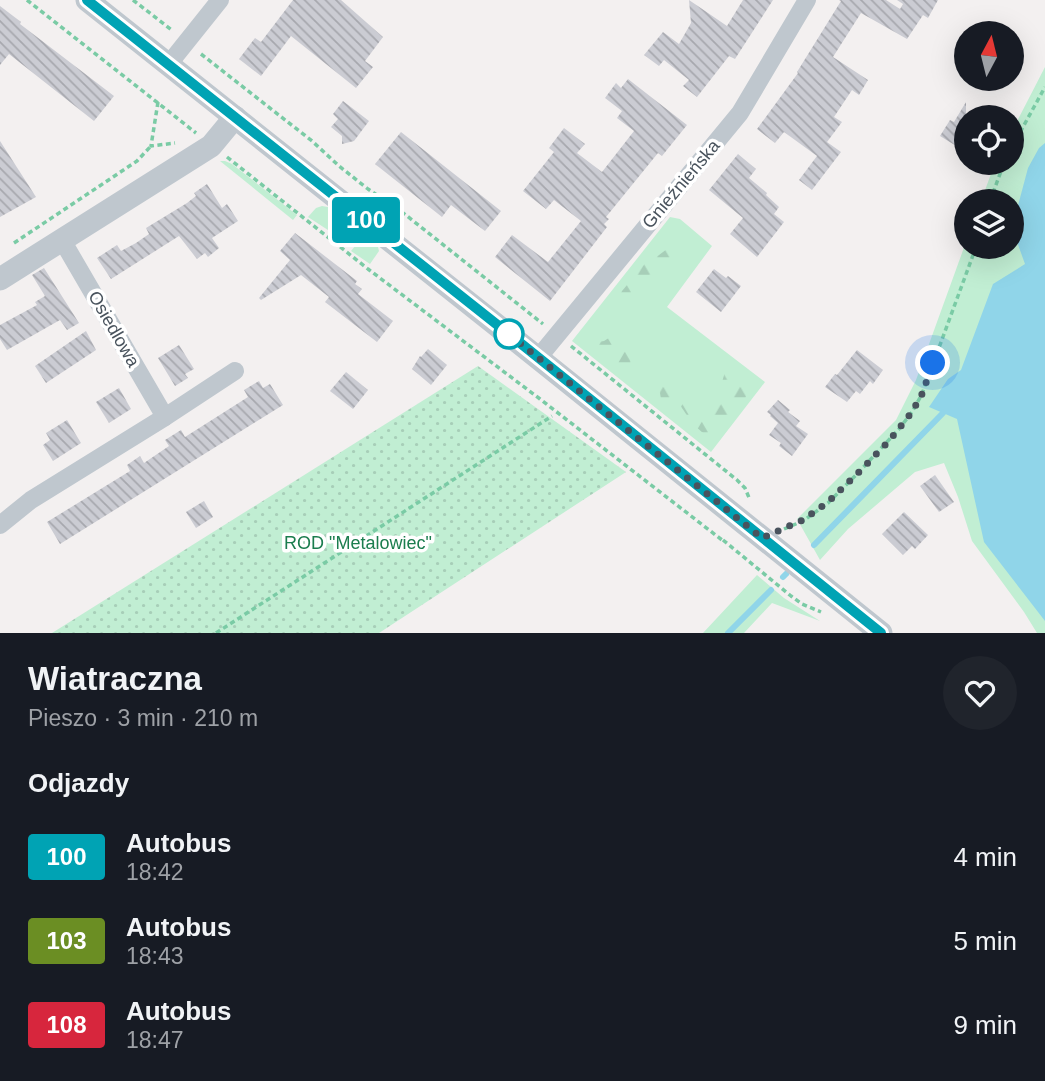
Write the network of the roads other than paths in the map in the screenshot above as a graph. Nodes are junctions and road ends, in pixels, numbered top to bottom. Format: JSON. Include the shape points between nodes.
{"nodes":[{"id":1,"x":87,"y":0,"type":"edge"},
{"id":2,"x":220,"y":0,"type":"edge"},
{"id":3,"x":807,"y":0,"type":"edge"},
{"id":4,"x":169,"y":65,"type":"junction"},
{"id":5,"x":235,"y":117,"type":"junction"},
{"id":6,"x":62,"y":240,"type":"junction"},
{"id":7,"x":0,"y":279,"type":"edge"},
{"id":8,"x":538,"y":358,"type":"junction"},
{"id":9,"x":235,"y":371,"type":"dead end"},
{"id":10,"x":165,"y":417,"type":"junction"},
{"id":11,"x":0,"y":525,"type":"edge"},
{"id":12,"x":881,"y":633,"type":"edge"}],
"edges":[{"from":1,"to":4,"type":"street"},
{"from":2,"to":4,"type":"street"},
{"from":3,"to":8,"type":"street","name":"Gnieźnieńska","via":[[740,113]]},
{"from":4,"to":5,"type":"street"},
{"from":5,"to":6,"type":"street"},
{"from":5,"to":8,"type":"street"},
{"from":6,"to":7,"type":"street"},
{"from":6,"to":10,"type":"street","name":"Osiedlowa"},
{"from":8,"to":12,"type":"street"},
{"from":9,"to":10,"type":"street"},
{"from":10,"to":11,"type":"street","via":[[31,500]]}]}
